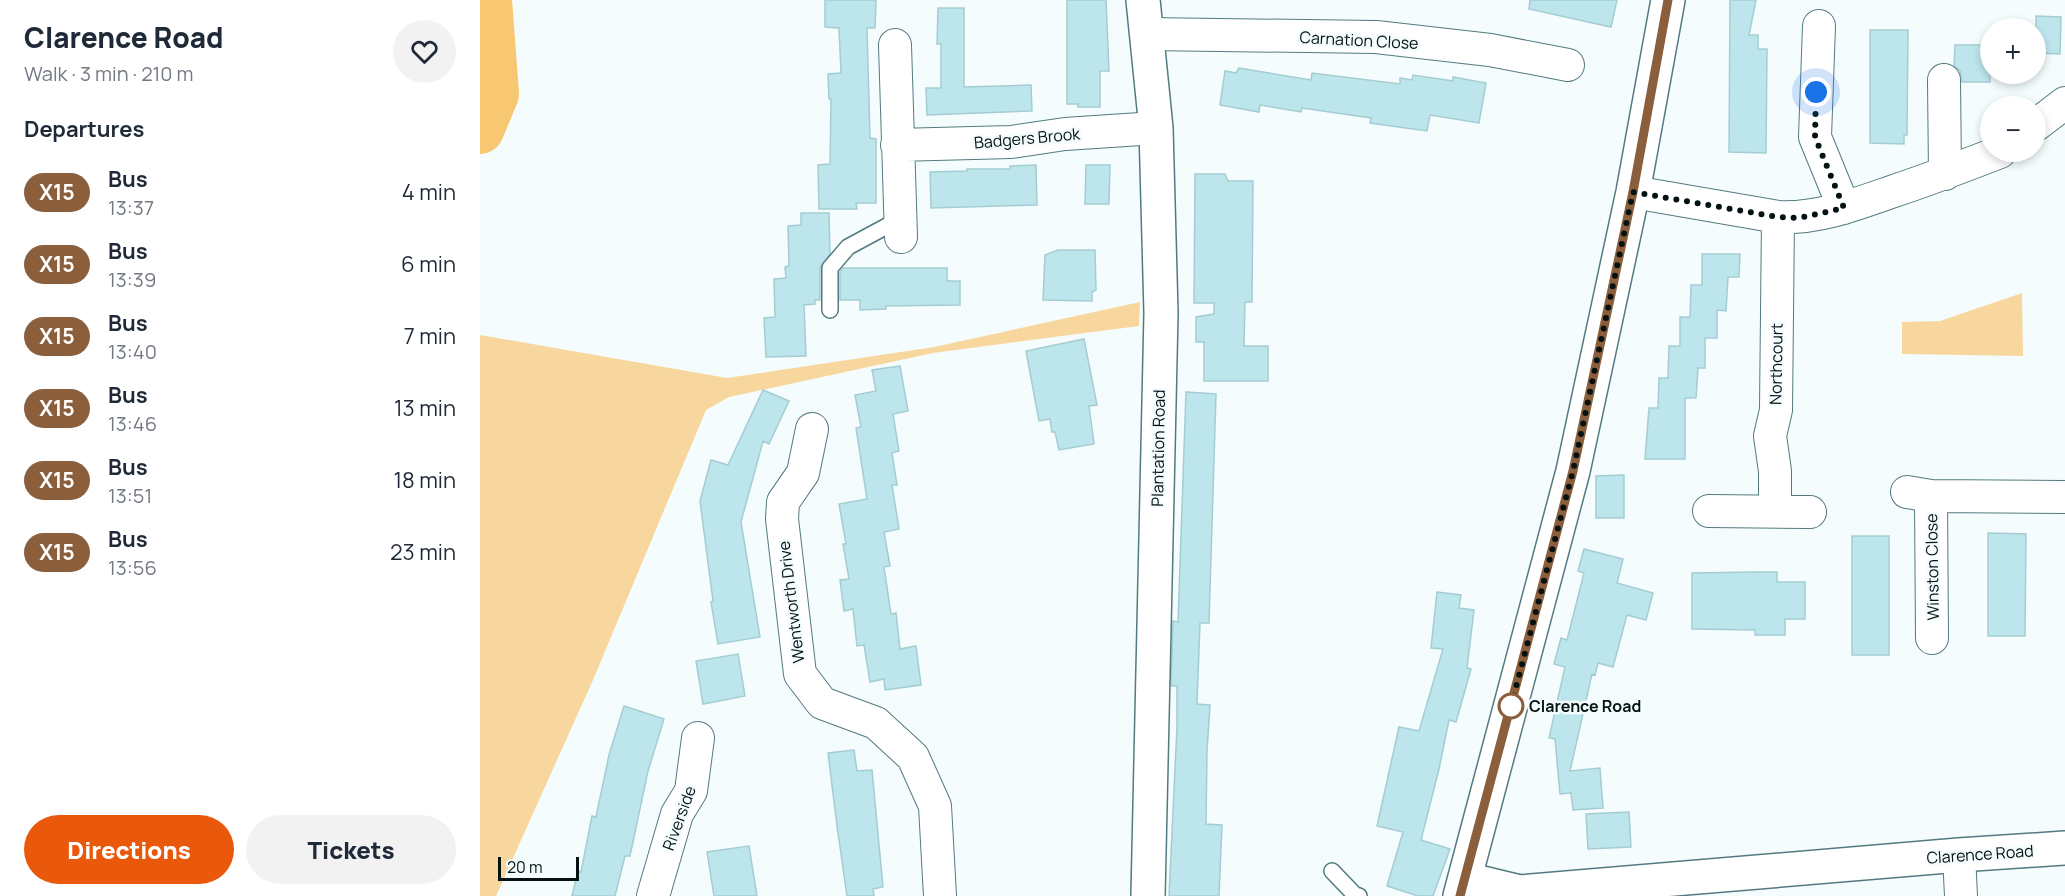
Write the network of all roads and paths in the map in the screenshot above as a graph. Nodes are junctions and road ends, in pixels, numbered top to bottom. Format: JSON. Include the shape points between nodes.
{"nodes":[{"id":1,"x":1143,"y":0,"type":"edge"},
{"id":2,"x":1668,"y":0,"type":"edge"},
{"id":3,"x":1818,"y":26,"type":"dead end"},
{"id":4,"x":1147,"y":34,"type":"junction"},
{"id":5,"x":895,"y":45,"type":"dead end"},
{"id":6,"x":1568,"y":65,"type":"dead end"},
{"id":7,"x":1944,"y":81,"type":"dead end"},
{"id":8,"x":2065,"y":103,"type":"edge"},
{"id":9,"x":2046,"y":117,"type":"edge"},
{"id":10,"x":1156,"y":128,"type":"junction"},
{"id":11,"x":897,"y":145,"type":"junction"},
{"id":12,"x":1980,"y":160,"type":"edge"},
{"id":13,"x":1945,"y":174,"type":"junction"},
{"id":14,"x":1633,"y":192,"type":"junction"},
{"id":15,"x":1844,"y":208,"type":"junction"},
{"id":16,"x":1778,"y":217,"type":"junction"},
{"id":17,"x":901,"y":228,"type":"joint"},
{"id":18,"x":830,"y":310,"type":"dead end"},
{"id":19,"x":812,"y":429,"type":"dead end"},
{"id":20,"x":2065,"y":497,"type":"edge"},
{"id":21,"x":1709,"y":511,"type":"dead end"},
{"id":22,"x":1775,"y":511,"type":"junction"},
{"id":23,"x":1810,"y":512,"type":"dead end"},
{"id":24,"x":1932,"y":638,"type":"dead end"},
{"id":25,"x":698,"y":738,"type":"dead end"},
{"id":26,"x":2065,"y":848,"type":"edge"},
{"id":27,"x":1959,"y":855,"type":"junction"},
{"id":28,"x":1332,"y":871,"type":"dead end"},
{"id":29,"x":1463,"y":888,"type":"edge"},
{"id":30,"x":653,"y":896,"type":"edge"},
{"id":31,"x":940,"y":896,"type":"edge"},
{"id":32,"x":1148,"y":896,"type":"edge"},
{"id":33,"x":1359,"y":896,"type":"edge"},
{"id":34,"x":1961,"y":896,"type":"edge"}],
"edges":[{"from":1,"to":4,"type":"street","name":"Plantation Road"},
{"from":2,"to":14,"type":"street"},
{"from":3,"to":15,"type":"street","via":[[1815,137]]},
{"from":4,"to":6,"type":"street","name":"Carnation Close","via":[[1376,37],[1490,50]]},
{"from":4,"to":10,"type":"street","name":"Plantation Road"},
{"from":5,"to":11,"type":"street"},
{"from":7,"to":13,"type":"street"},
{"from":8,"to":9,"type":"street"},
{"from":10,"to":11,"type":"street","name":"Badgers Brook","via":[[1011,142]]},
{"from":10,"to":32,"type":"street","name":"Plantation Road","via":[[1161,313]]},
{"from":11,"to":17,"type":"street"},
{"from":12,"to":13,"type":"street"},
{"from":13,"to":15,"type":"street"},
{"from":14,"to":16,"type":"street"},
{"from":14,"to":29,"type":"street","via":[[1573,471]]},
{"from":15,"to":16,"type":"street","via":[[1799,218]]},
{"from":16,"to":22,"type":"street","name":"Northcourt","via":[[1776,410],[1770,436]]},
{"from":17,"to":18,"type":"lane","via":[[848,247],[830,268]]},
{"from":19,"to":31,"type":"street","name":"Wentworth Drive","via":[[803,472],[783,502],[782,519],[800,674],[822,703],[876,723],[913,757],[935,806]]},
{"from":20,"to":24,"type":"street","name":"Winston Close","via":[[1919,494]]},
{"from":21,"to":22,"type":"street"},
{"from":22,"to":23,"type":"street"},
{"from":25,"to":30,"type":"street","name":"Riverside","via":[[691,791],[678,814]]},
{"from":26,"to":27,"type":"street","name":"Clarence Road"},
{"from":27,"to":29,"type":"street","name":"Clarence Road","via":[[1520,892]]},
{"from":27,"to":34,"type":"street"},
{"from":28,"to":33,"type":"lane"}]}
